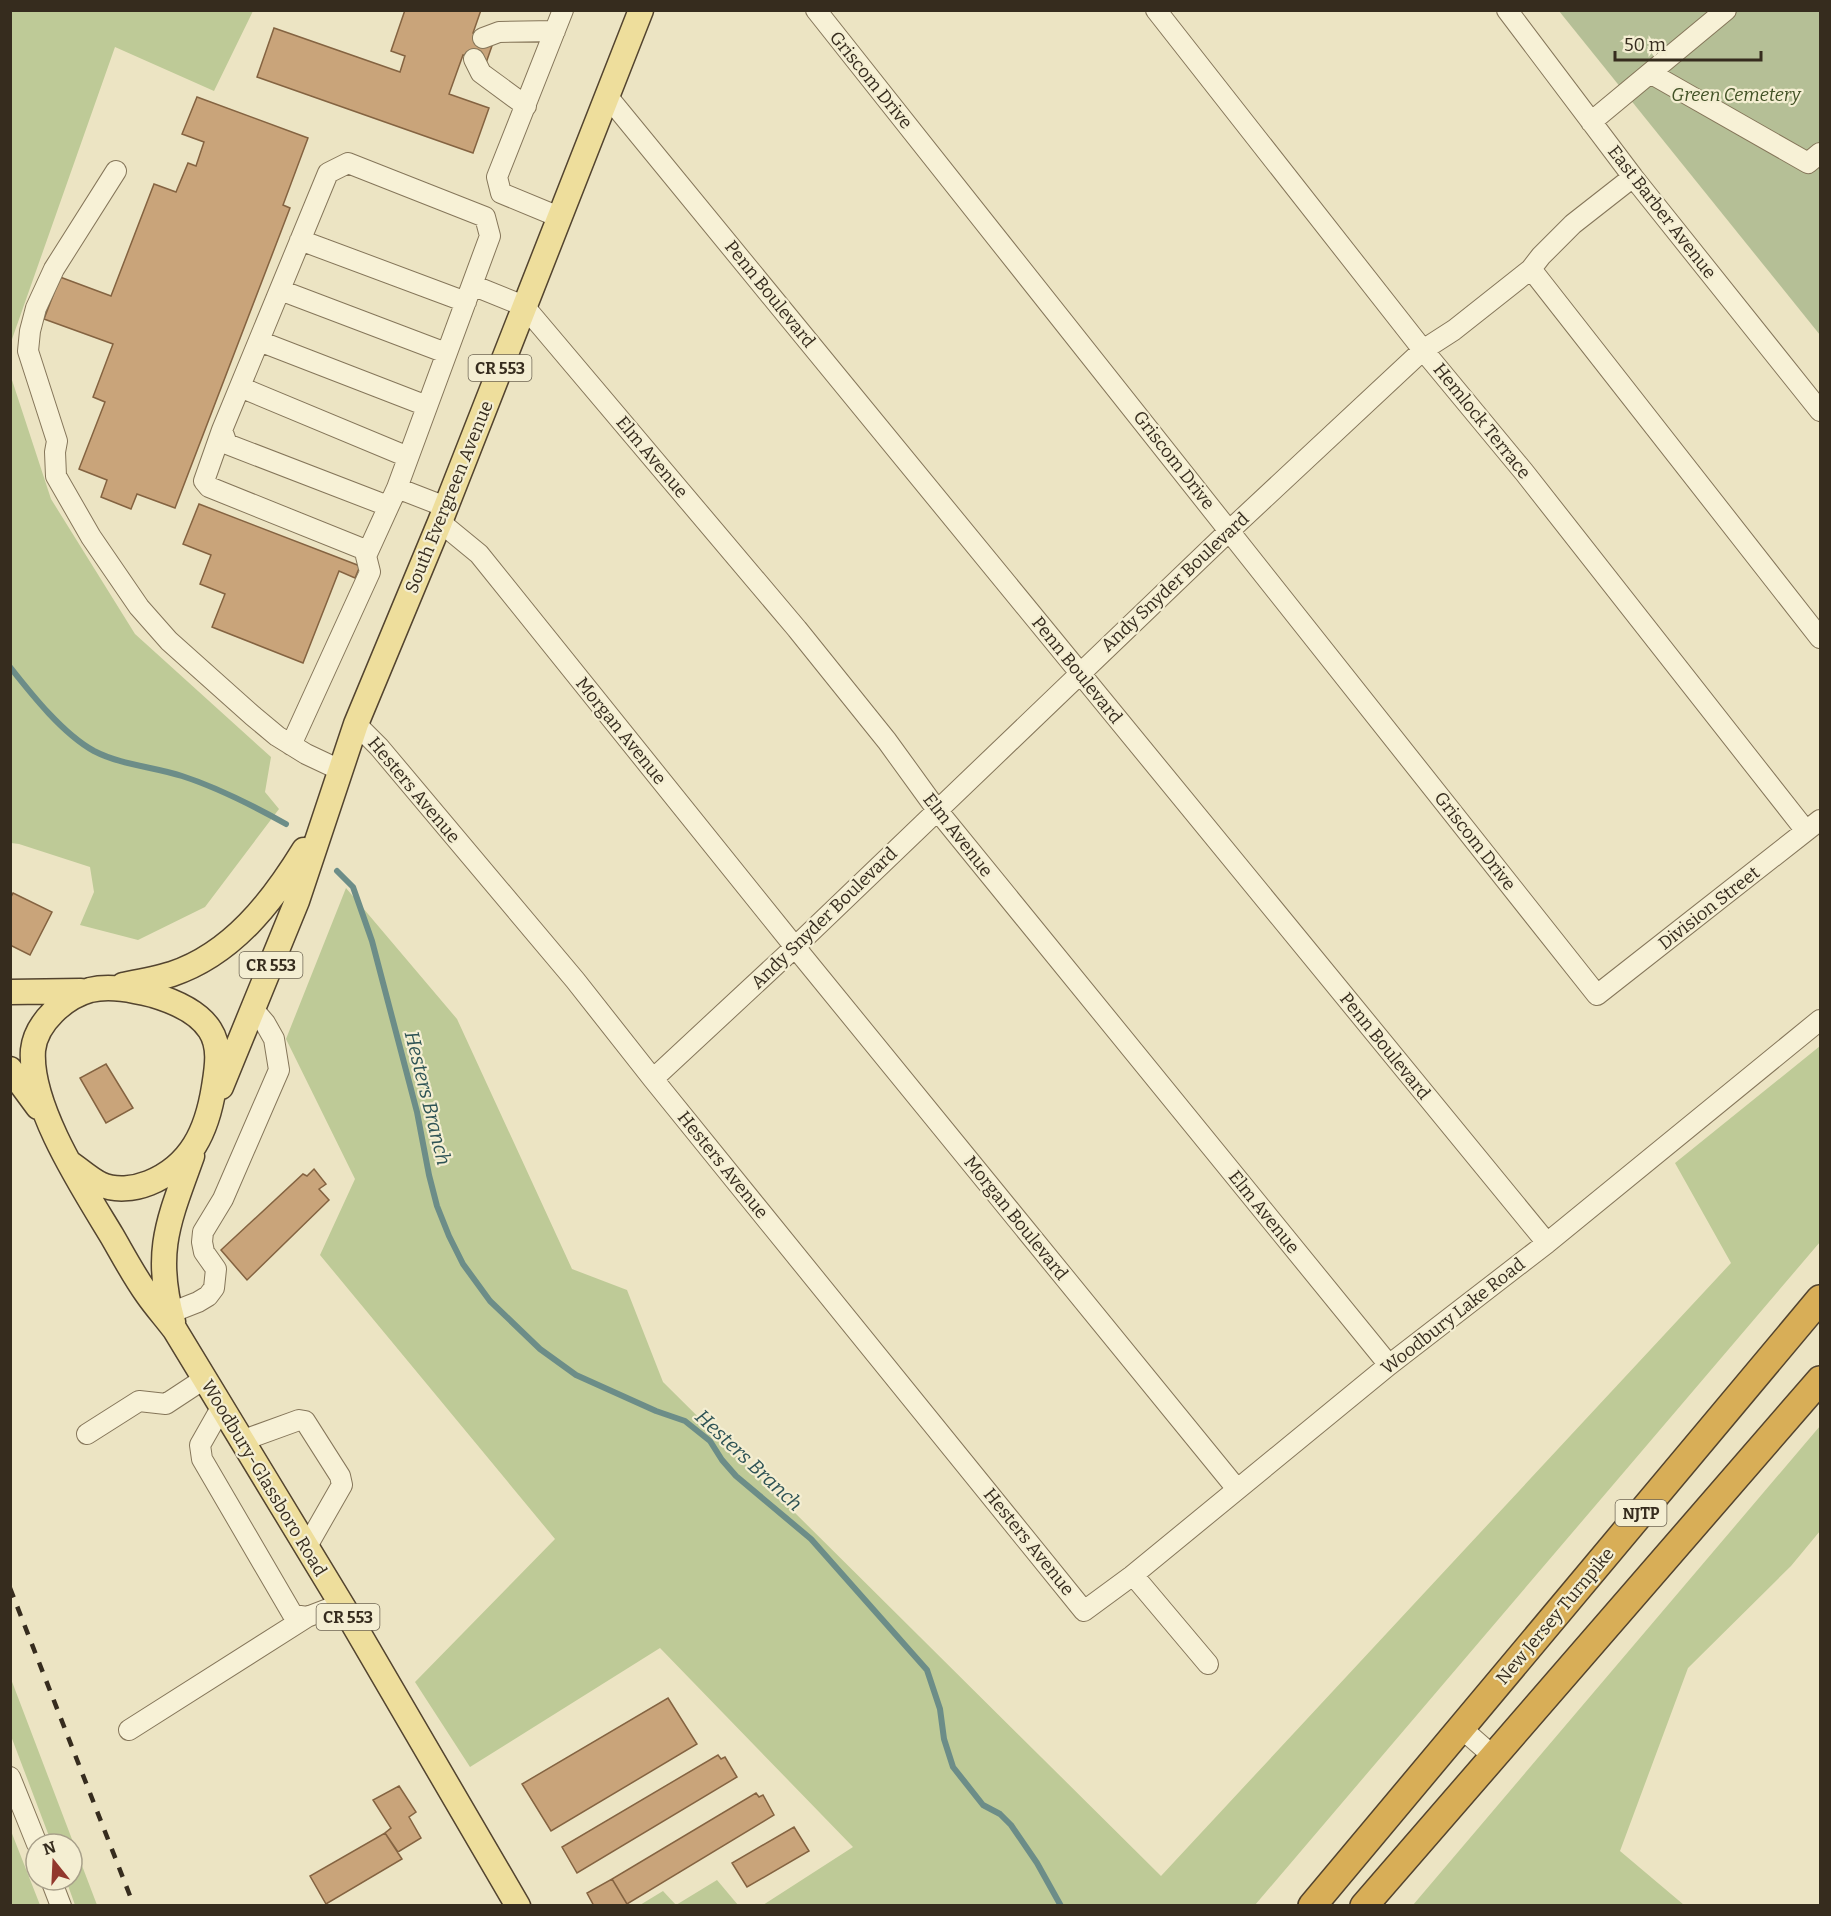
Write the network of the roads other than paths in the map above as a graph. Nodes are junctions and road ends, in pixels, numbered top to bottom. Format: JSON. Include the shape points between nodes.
{"nodes":[{"id":1,"x":563,"y":10,"type":"edge"},
{"id":2,"x":641,"y":10,"type":"edge"},
{"id":3,"x":816,"y":10,"type":"edge"},
{"id":4,"x":1156,"y":10,"type":"edge"},
{"id":5,"x":1507,"y":10,"type":"edge"},
{"id":6,"x":1726,"y":10,"type":"edge"},
{"id":7,"x":555,"y":32,"type":"junction"},
{"id":8,"x":483,"y":38,"type":"dead end"},
{"id":9,"x":474,"y":59,"type":"dead end"},
{"id":10,"x":1650,"y":73,"type":"junction"},
{"id":11,"x":608,"y":97,"type":"junction"},
{"id":12,"x":526,"y":106,"type":"junction"},
{"id":13,"x":1591,"y":122,"type":"junction"},
{"id":14,"x":1821,"y":153,"type":"edge"},
{"id":15,"x":116,"y":171,"type":"dead end"},
{"id":16,"x":1633,"y":177,"type":"junction"},
{"id":17,"x":560,"y":217,"type":"junction"},
{"id":18,"x":300,"y":240,"type":"junction"},
{"id":19,"x":1531,"y":269,"type":"junction"},
{"id":20,"x":279,"y":290,"type":"junction"},
{"id":21,"x":469,"y":294,"type":"junction"},
{"id":22,"x":524,"y":306,"type":"junction"},
{"id":23,"x":259,"y":341,"type":"junction"},
{"id":24,"x":1424,"y":350,"type":"junction"},
{"id":25,"x":446,"y":353,"type":"junction"},
{"id":26,"x":240,"y":387,"type":"junction"},
{"id":27,"x":427,"y":406,"type":"junction"},
{"id":28,"x":1821,"y":411,"type":"edge"},
{"id":29,"x":222,"y":430,"type":"junction"},
{"id":30,"x":408,"y":457,"type":"junction"},
{"id":31,"x":393,"y":497,"type":"junction"},
{"id":32,"x":443,"y":514,"type":"junction"},
{"id":33,"x":1229,"y":531,"type":"junction"},
{"id":34,"x":368,"y":551,"type":"junction"},
{"id":35,"x":1821,"y":638,"type":"edge"},
{"id":36,"x":1079,"y":673,"type":"junction"},
{"id":37,"x":356,"y":724,"type":"junction"},
{"id":38,"x":291,"y":745,"type":"junction"},
{"id":39,"x":340,"y":770,"type":"junction"},
{"id":40,"x":937,"y":810,"type":"junction"},
{"id":41,"x":324,"y":817,"type":"junction"},
{"id":42,"x":1813,"y":826,"type":"edge"},
{"id":43,"x":795,"y":947,"type":"junction"},
{"id":44,"x":99,"y":989,"type":"junction"},
{"id":45,"x":10,"y":992,"type":"edge"},
{"id":46,"x":1597,"y":995,"type":"joint"},
{"id":47,"x":253,"y":1009,"type":"junction"},
{"id":48,"x":1821,"y":1020,"type":"edge"},
{"id":49,"x":10,"y":1069,"type":"edge"},
{"id":50,"x":653,"y":1079,"type":"junction"},
{"id":51,"x":210,"y":1109,"type":"junction"},
{"id":52,"x":50,"y":1123,"type":"junction"},
{"id":53,"x":198,"y":1138,"type":"junction"},
{"id":54,"x":70,"y":1163,"type":"junction"},
{"id":55,"x":1547,"y":1243,"type":"junction"},
{"id":56,"x":1821,"y":1299,"type":"edge"},
{"id":57,"x":173,"y":1322,"type":"junction"},
{"id":58,"x":1389,"y":1365,"type":"junction"},
{"id":59,"x":204,"y":1379,"type":"junction"},
{"id":60,"x":1821,"y":1380,"type":"edge"},
{"id":61,"x":221,"y":1408,"type":"junction"},
{"id":62,"x":87,"y":1434,"type":"dead end"},
{"id":63,"x":241,"y":1441,"type":"junction"},
{"id":64,"x":1237,"y":1489,"type":"junction"},
{"id":65,"x":306,"y":1548,"type":"junction"},
{"id":66,"x":1133,"y":1575,"type":"junction"},
{"id":67,"x":341,"y":1604,"type":"junction"},
{"id":68,"x":1084,"y":1611,"type":"joint"},
{"id":69,"x":307,"y":1617,"type":"junction"},
{"id":70,"x":1208,"y":1664,"type":"dead end"},
{"id":71,"x":1461,"y":1728,"type":"junction"},
{"id":72,"x":129,"y":1730,"type":"dead end"},
{"id":73,"x":1493,"y":1756,"type":"junction"},
{"id":74,"x":10,"y":1778,"type":"edge"},
{"id":75,"x":31,"y":1832,"type":"edge"},
{"id":76,"x":518,"y":1905,"type":"edge"},
{"id":77,"x":1312,"y":1905,"type":"edge"},
{"id":78,"x":1364,"y":1905,"type":"edge"}],
"edges":[{"from":1,"to":7,"type":"street"},
{"from":2,"to":11,"type":"main road","name":"South Evergreen Avenue","number":"CR 553"},
{"from":3,"to":33,"type":"street","name":"Griscom Drive"},
{"from":4,"to":24,"type":"street","name":"Hemlock Terrace"},
{"from":5,"to":13,"type":"street","name":"East Barber Avenue"},
{"from":6,"to":10,"type":"street"},
{"from":7,"to":8,"type":"street","via":[[499,32]]},
{"from":7,"to":12,"type":"street"},
{"from":9,"to":12,"type":"street","via":[[481,73]]},
{"from":10,"to":13,"type":"street"},
{"from":10,"to":14,"type":"street","via":[[1808,163]]},
{"from":11,"to":17,"type":"main road","name":"South Evergreen Avenue","number":"CR 553"},
{"from":11,"to":36,"type":"street","name":"Penn Boulevard"},
{"from":12,"to":17,"type":"street","via":[[497,177],[498,187],[507,196]]},
{"from":13,"to":16,"type":"street","name":"East Barber Avenue"},
{"from":15,"to":38,"type":"street","via":[[54,269],[30,331],[28,351],[57,441],[56,476],[139,607],[169,641]]},
{"from":16,"to":19,"type":"street","name":"Andy Snyder Boulevard","via":[[1573,224]]},
{"from":16,"to":28,"type":"street","name":"East Barber Avenue"},
{"from":17,"to":22,"type":"main road","name":"South Evergreen Avenue","number":"CR 553"},
{"from":18,"to":20,"type":"street"},
{"from":18,"to":21,"type":"street"},
{"from":18,"to":21,"type":"street","via":[[328,173],[348,163],[485,217],[490,236]]},
{"from":19,"to":24,"type":"street","name":"Andy Snyder Boulevard"},
{"from":19,"to":35,"type":"street"},
{"from":20,"to":23,"type":"street"},
{"from":20,"to":25,"type":"street"},
{"from":21,"to":22,"type":"street"},
{"from":21,"to":25,"type":"street"},
{"from":22,"to":32,"type":"main road","name":"South Evergreen Avenue","number":"CR 553"},
{"from":22,"to":40,"type":"street","name":"Elm Avenue","via":[[797,629]]},
{"from":23,"to":26,"type":"street"},
{"from":23,"to":27,"type":"street"},
{"from":24,"to":33,"type":"street","name":"Andy Snyder Boulevard"},
{"from":24,"to":42,"type":"street","name":"Hemlock Terrace"},
{"from":25,"to":27,"type":"street"},
{"from":26,"to":29,"type":"street"},
{"from":26,"to":30,"type":"street"},
{"from":27,"to":30,"type":"street"},
{"from":29,"to":31,"type":"street","name":"Morgan Avenue","via":[[227,444]]},
{"from":29,"to":34,"type":"street","via":[[204,482],[209,487]]},
{"from":30,"to":31,"type":"street"},
{"from":31,"to":32,"type":"street","name":"Morgan Avenue"},
{"from":31,"to":34,"type":"street"},
{"from":32,"to":37,"type":"main road","name":"South Evergreen Avenue","number":"CR 553"},
{"from":32,"to":43,"type":"street","name":"Morgan Avenue"},
{"from":33,"to":36,"type":"street","name":"Andy Snyder Boulevard"},
{"from":33,"to":46,"type":"street","name":"Griscom Drive"},
{"from":34,"to":38,"type":"street","via":[[370,572]]},
{"from":36,"to":40,"type":"street","name":"Andy Snyder Boulevard"},
{"from":36,"to":55,"type":"street","name":"Penn Boulevard"},
{"from":37,"to":39,"type":"main road","name":"South Evergreen Avenue","number":"CR 553"},
{"from":37,"to":50,"type":"street","name":"Hesters Avenue","via":[[567,971]]},
{"from":38,"to":39,"type":"street"},
{"from":39,"to":41,"type":"main road","name":"South Evergreen Avenue","number":"CR 553"},
{"from":40,"to":43,"type":"street","name":"Andy Snyder Boulevard"},
{"from":40,"to":58,"type":"street","name":"Elm Avenue"},
{"from":41,"to":44,"type":"main road","name":"South Evergreen Avenue","number":"CR 553","via":[[287,877],[242,931],[212,953],[172,973]]},
{"from":41,"to":47,"type":"main road","name":"South Evergreen Avenue","number":"CR 553","via":[[297,901]]},
{"from":42,"to":46,"type":"street","name":"Division Street"},
{"from":43,"to":50,"type":"street","name":"Andy Snyder Boulevard"},
{"from":43,"to":64,"type":"street","name":"Morgan Boulevard"},
{"from":44,"to":45,"type":"main road","name":"South Evergreen Avenue"},
{"from":44,"to":51,"type":"main road","via":[[160,998],[204,1022],[216,1043]]},
{"from":44,"to":52,"type":"main road","via":[[64,1002],[39,1031],[33,1047],[35,1076]]},
{"from":47,"to":51,"type":"main road","name":"South Evergreen Avenue","number":"CR 553"},
{"from":47,"to":57,"type":"street","via":[[274,1039],[279,1070],[223,1198],[203,1232],[204,1252],[216,1269],[214,1288]]},
{"from":48,"to":55,"type":"street","name":"Woodbury Lake Road"},
{"from":49,"to":52,"type":"main road"},
{"from":50,"to":68,"type":"street","name":"Hesters Avenue"},
{"from":51,"to":53,"type":"main road"},
{"from":52,"to":54,"type":"main road"},
{"from":53,"to":54,"type":"main road","via":[[178,1168],[141,1186],[100,1184]]},
{"from":53,"to":57,"type":"main road","name":"Woodbury-Glassboro Road","number":"CR 553","via":[[167,1228],[164,1269]]},
{"from":54,"to":57,"type":"main road","name":"Woodbury-Glassboro Road","number":"CR 553","via":[[146,1293]]},
{"from":55,"to":58,"type":"street","name":"Woodbury Lake Road"},
{"from":56,"to":71,"type":"highway","name":"New Jersey Turnpike","number":"NJTP"},
{"from":57,"to":59,"type":"main road","name":"Woodbury-Glassboro Road","number":"CR 553"},
{"from":58,"to":64,"type":"street","name":"Woodbury Lake Road"},
{"from":59,"to":61,"type":"main road","name":"Woodbury-Glassboro Road","number":"CR 553"},
{"from":59,"to":62,"type":"street","via":[[166,1404],[139,1401]]},
{"from":60,"to":73,"type":"highway","number":"NJTP"},
{"from":61,"to":63,"type":"main road","name":"Woodbury-Glassboro Road","number":"CR 553"},
{"from":61,"to":69,"type":"street","via":[[200,1445],[202,1460],[293,1615]]},
{"from":63,"to":65,"type":"main road","name":"Woodbury-Glassboro Road","number":"CR 553"},
{"from":63,"to":65,"type":"street","via":[[305,1421],[340,1476],[342,1485]]},
{"from":64,"to":66,"type":"street","name":"Woodbury Lake Road"},
{"from":65,"to":67,"type":"main road","name":"Woodbury-Glassboro Road","number":"CR 553"},
{"from":66,"to":68,"type":"street","name":"Woodbury Lake Road"},
{"from":66,"to":70,"type":"street"},
{"from":67,"to":69,"type":"street"},
{"from":67,"to":76,"type":"main road","name":"Woodbury-Glassboro Road","number":"CR 553"},
{"from":69,"to":72,"type":"street"},
{"from":71,"to":73,"type":"street"},
{"from":71,"to":77,"type":"highway","name":"New Jersey Turnpike","number":"NJTP"},
{"from":73,"to":78,"type":"highway","number":"NJTP"},
{"from":74,"to":75,"type":"street"}]}
